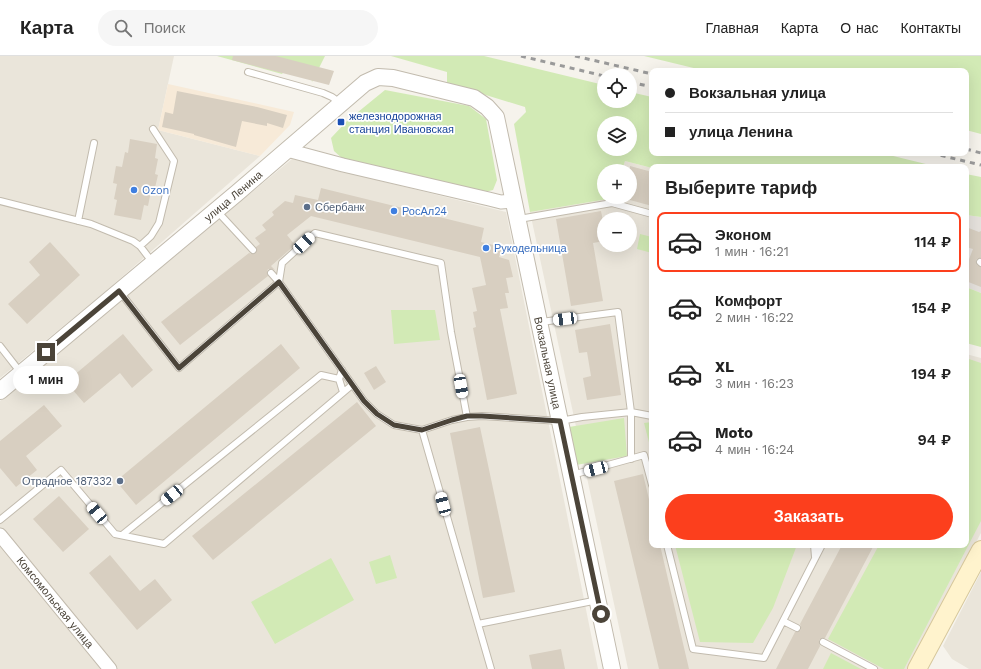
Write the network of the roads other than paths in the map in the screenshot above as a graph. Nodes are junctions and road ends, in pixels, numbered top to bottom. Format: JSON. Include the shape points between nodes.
{"nodes":[{"id":1,"x":248,"y":72,"type":"dead end"},
{"id":2,"x":341,"y":104,"type":"junction"},
{"id":3,"x":487,"y":107,"type":"joint"},
{"id":4,"x":152,"y":128,"type":"dead end"},
{"id":5,"x":94,"y":143,"type":"dead end"},
{"id":6,"x":287,"y":150,"type":"junction"},
{"id":7,"x":0,"y":201,"type":"edge"},
{"id":8,"x":513,"y":201,"type":"junction"},
{"id":9,"x":216,"y":210,"type":"junction"},
{"id":10,"x":649,"y":213,"type":"edge"},
{"id":11,"x":517,"y":219,"type":"junction"},
{"id":12,"x":78,"y":221,"type":"junction"},
{"id":13,"x":140,"y":246,"type":"junction"},
{"id":14,"x":253,"y":250,"type":"dead end"},
{"id":15,"x":153,"y":263,"type":"junction"},
{"id":16,"x":271,"y":273,"type":"dead end"},
{"id":17,"x":279,"y":282,"type":"junction"},
{"id":18,"x":119,"y":291,"type":"junction"},
{"id":19,"x":539,"y":322,"type":"junction"},
{"id":20,"x":0,"y":346,"type":"edge"},
{"id":21,"x":342,"y":370,"type":"junction"},
{"id":22,"x":21,"y":373,"type":"junction"},
{"id":23,"x":339,"y":378,"type":"junction"},
{"id":24,"x":352,"y":385,"type":"junction"},
{"id":25,"x":0,"y":391,"type":"edge"},
{"id":26,"x":343,"y":392,"type":"junction"},
{"id":27,"x":631,"y":412,"type":"junction"},
{"id":28,"x":649,"y":415,"type":"edge"},
{"id":29,"x":467,"y":416,"type":"junction"},
{"id":30,"x":560,"y":421,"type":"junction"},
{"id":31,"x":422,"y":430,"type":"junction"},
{"id":32,"x":632,"y":459,"type":"junction"},
{"id":33,"x":649,"y":474,"type":"edge"},
{"id":34,"x":571,"y":475,"type":"junction"},
{"id":35,"x":0,"y":520,"type":"edge"},
{"id":36,"x":0,"y":535,"type":"edge"},
{"id":37,"x":122,"y":535,"type":"junction"},
{"id":38,"x":668,"y":548,"type":"edge"},
{"id":39,"x":814,"y":548,"type":"edge"},
{"id":40,"x":820,"y":548,"type":"edge"},
{"id":41,"x":981,"y":550,"type":"edge"},
{"id":42,"x":815,"y":558,"type":"junction"},
{"id":43,"x":598,"y":600,"type":"junction"},
{"id":44,"x":783,"y":621,"type":"junction"},
{"id":45,"x":478,"y":624,"type":"junction"},
{"id":46,"x":798,"y":628,"type":"dead end"},
{"id":47,"x":823,"y":642,"type":"dead end"},
{"id":48,"x":110,"y":669,"type":"edge"},
{"id":49,"x":490,"y":669,"type":"edge"},
{"id":50,"x":612,"y":669,"type":"edge"},
{"id":51,"x":874,"y":669,"type":"edge"},
{"id":52,"x":917,"y":669,"type":"edge"}],
"edges":[{"from":1,"to":2,"type":"lane","via":[[322,92]]},
{"from":2,"to":3,"type":"street","name":"улица Ленина","via":[[365,83],[378,77],[393,78],[474,98]]},
{"from":2,"to":6,"type":"street","name":"улица Ленина"},
{"from":3,"to":8,"type":"street","name":"Вокзальная улица","via":[[496,117]]},
{"from":4,"to":13,"type":"lane","via":[[174,162],[159,223],[151,236]]},
{"from":5,"to":12,"type":"lane"},
{"from":6,"to":8,"type":"street","via":[[489,200]]},
{"from":6,"to":9,"type":"street","name":"улица Ленина"},
{"from":7,"to":12,"type":"lane"},
{"from":8,"to":11,"type":"street","name":"Вокзальная улица"},
{"from":9,"to":14,"type":"lane"},
{"from":9,"to":15,"type":"street","name":"улица Ленина"},
{"from":10,"to":11,"type":"lane","via":[[612,203]]},
{"from":11,"to":19,"type":"street","name":"Вокзальная улица"},
{"from":12,"to":13,"type":"lane","via":[[126,238]]},
{"from":13,"to":15,"type":"lane"},
{"from":15,"to":18,"type":"street","name":"улица Ленина"},
{"from":16,"to":17,"type":"lane"},
{"from":17,"to":18,"type":"lane","via":[[179,368]]},
{"from":17,"to":21,"type":"lane"},
{"from":17,"to":29,"type":"lane","via":[[282,263],[315,233],[441,263]]},
{"from":18,"to":22,"type":"street","name":"улица Ленина"},
{"from":19,"to":27,"type":"lane","via":[[618,312]]},
{"from":19,"to":30,"type":"street","name":"Вокзальная улица"},
{"from":20,"to":22,"type":"lane"},
{"from":21,"to":23,"type":"lane"},
{"from":21,"to":24,"type":"lane"},
{"from":22,"to":25,"type":"street","name":"улица Ленина"},
{"from":23,"to":26,"type":"lane"},
{"from":23,"to":37,"type":"lane","via":[[320,376]]},
{"from":24,"to":26,"type":"lane"},
{"from":24,"to":31,"type":"lane","via":[[377,414],[394,425]]},
{"from":26,"to":37,"type":"lane","via":[[164,544]]},
{"from":27,"to":28,"type":"lane"},
{"from":27,"to":30,"type":"lane"},
{"from":27,"to":32,"type":"lane"},
{"from":29,"to":30,"type":"lane"},
{"from":29,"to":31,"type":"lane"},
{"from":30,"to":34,"type":"street","name":"Вокзальная улица"},
{"from":31,"to":45,"type":"lane"},
{"from":32,"to":33,"type":"lane","via":[[644,455]]},
{"from":32,"to":34,"type":"lane"},
{"from":34,"to":43,"type":"street","name":"Вокзальная улица"},
{"from":35,"to":37,"type":"lane","via":[[61,470],[115,534]]},
{"from":36,"to":48,"type":"street","name":"Комсомольская улица"},
{"from":38,"to":44,"type":"lane","via":[[693,649],[764,658]]},
{"from":39,"to":42,"type":"lane"},
{"from":40,"to":42,"type":"lane"},
{"from":41,"to":52,"type":"main road"},
{"from":42,"to":44,"type":"lane"},
{"from":43,"to":45,"type":"lane"},
{"from":43,"to":50,"type":"street","name":"Вокзальная улица"},
{"from":44,"to":46,"type":"lane"},
{"from":45,"to":49,"type":"lane"},
{"from":47,"to":51,"type":"lane"}]}
